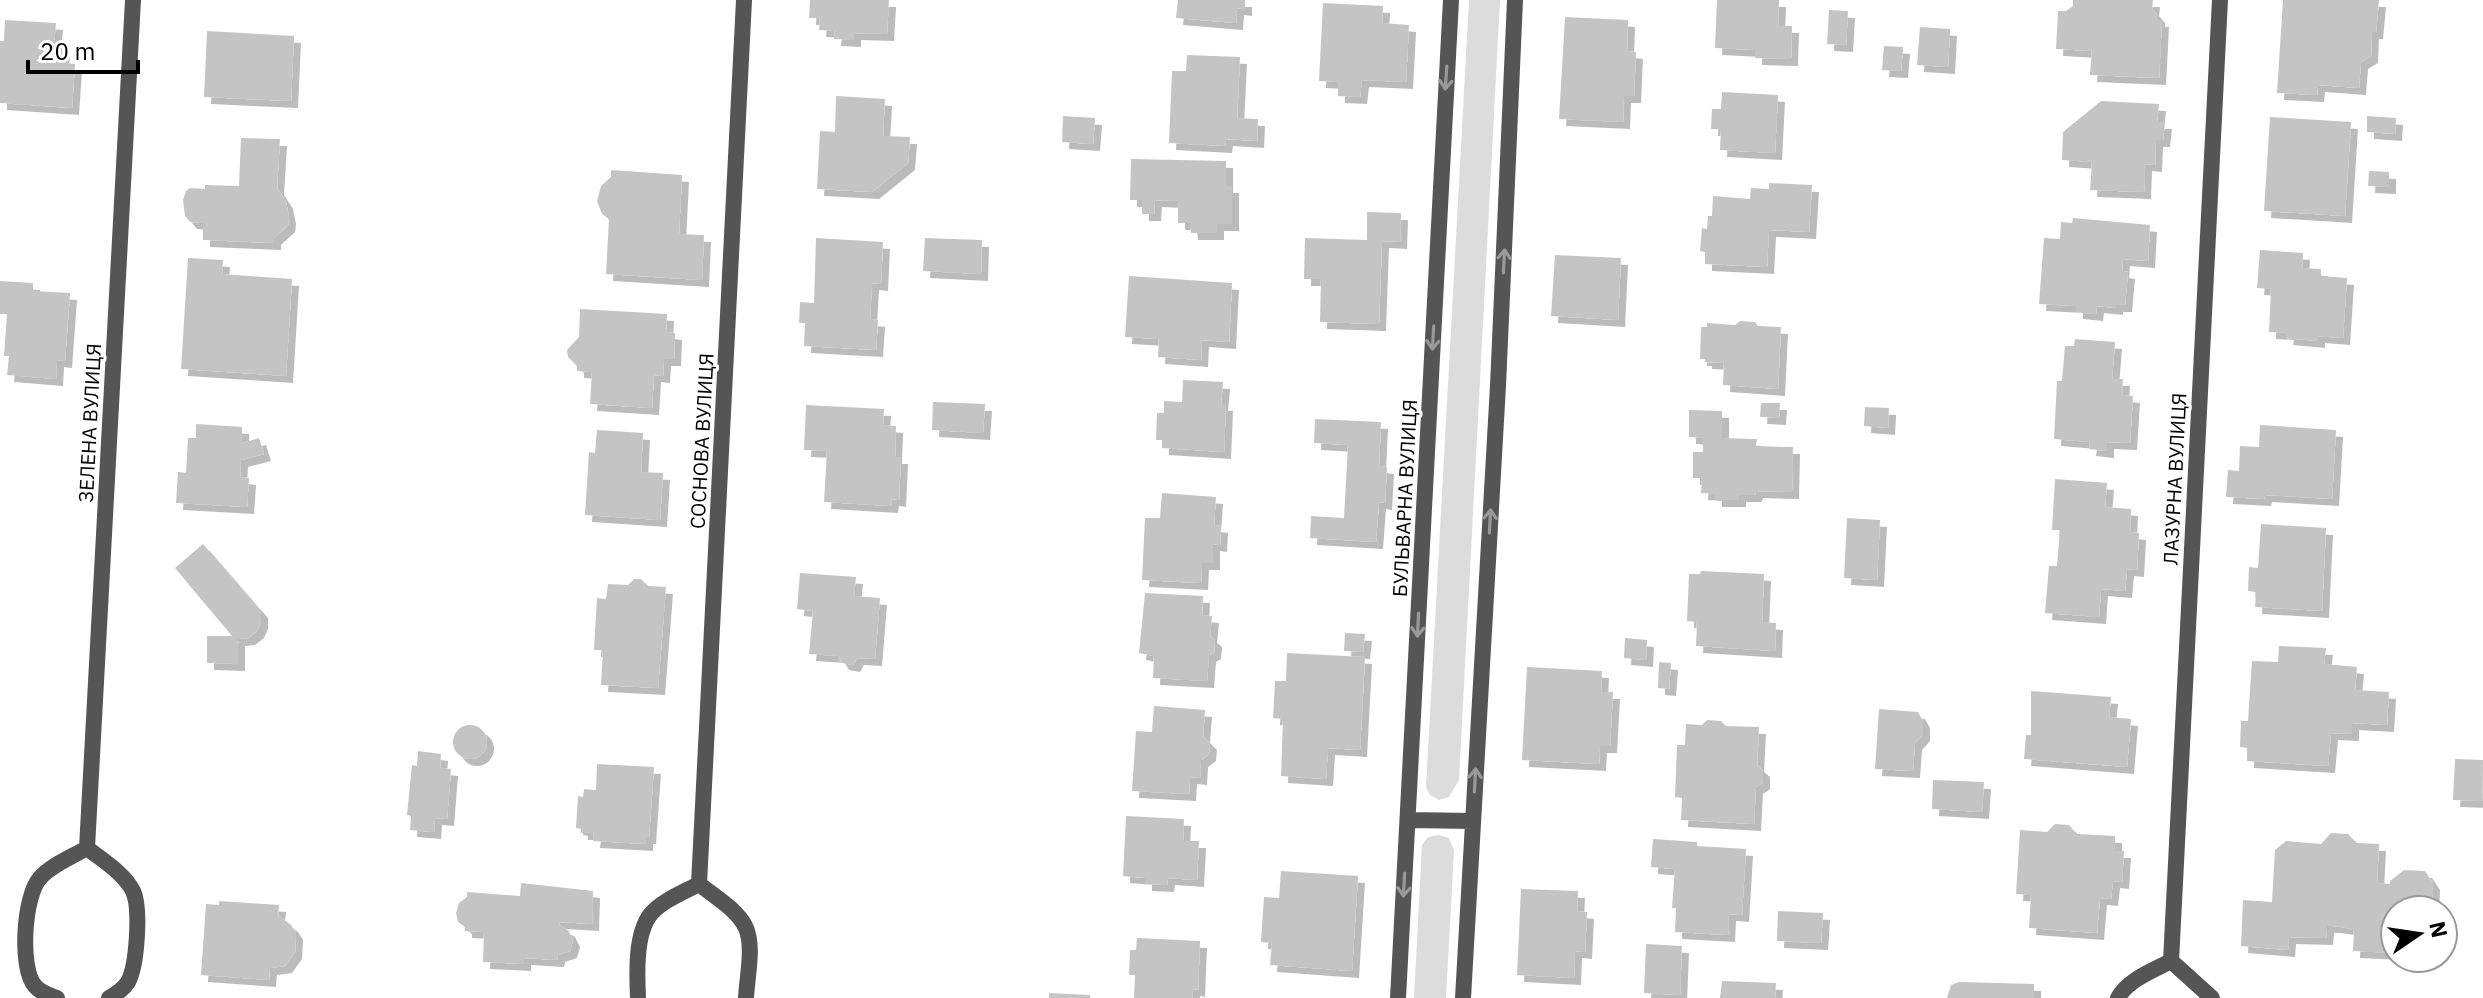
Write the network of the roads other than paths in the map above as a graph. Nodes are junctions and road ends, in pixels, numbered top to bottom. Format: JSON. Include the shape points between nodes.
{"nodes":[{"id":1,"x":133,"y":0,"type":"edge"},
{"id":2,"x":744,"y":0,"type":"edge"},
{"id":3,"x":1451,"y":0,"type":"edge"},
{"id":4,"x":1515,"y":0,"type":"edge"},
{"id":5,"x":2220,"y":0,"type":"edge"},
{"id":6,"x":1408,"y":820,"type":"junction"},
{"id":7,"x":1473,"y":821,"type":"junction"},
{"id":8,"x":87,"y":848,"type":"junction"},
{"id":9,"x":699,"y":884,"type":"junction"},
{"id":10,"x":2171,"y":961,"type":"junction"},
{"id":11,"x":57,"y":998,"type":"edge"},
{"id":12,"x":109,"y":998,"type":"edge"},
{"id":13,"x":638,"y":998,"type":"edge"},
{"id":14,"x":746,"y":998,"type":"edge"},
{"id":15,"x":1398,"y":998,"type":"edge"},
{"id":16,"x":1463,"y":998,"type":"edge"},
{"id":17,"x":2118,"y":998,"type":"edge"},
{"id":18,"x":2212,"y":998,"type":"edge"}],
"edges":[{"from":1,"to":8,"type":"street","name":"ЗЕЛЕНА ВУЛИЦЯ"},
{"from":2,"to":9,"type":"street","name":"СОСНОВА ВУЛИЦЯ"},
{"from":3,"to":6,"type":"street","name":"БУЛЬВАРНА ВУЛИЦЯ","one_way":true},
{"from":7,"to":4,"type":"street","one_way":true},
{"from":5,"to":10,"type":"street","name":"ЛАЗУРНА ВУЛИЦЯ"},
{"from":6,"to":7,"type":"street"},
{"from":6,"to":15,"type":"street","name":"БУЛЬВАРНА ВУЛИЦЯ","one_way":true},
{"from":7,"to":16,"type":"street"},
{"from":8,"to":11,"type":"street","via":[[38,879],[28,905],[28,972],[34,986]]},
{"from":8,"to":12,"type":"street","via":[[125,879],[137,907],[134,966],[122,989]]},
{"from":9,"to":13,"type":"street","via":[[650,915],[640,941]]},
{"from":9,"to":14,"type":"street","via":[[746,927]]},
{"from":10,"to":17,"type":"street","via":[[2133,982]]},
{"from":10,"to":18,"type":"street"}]}
